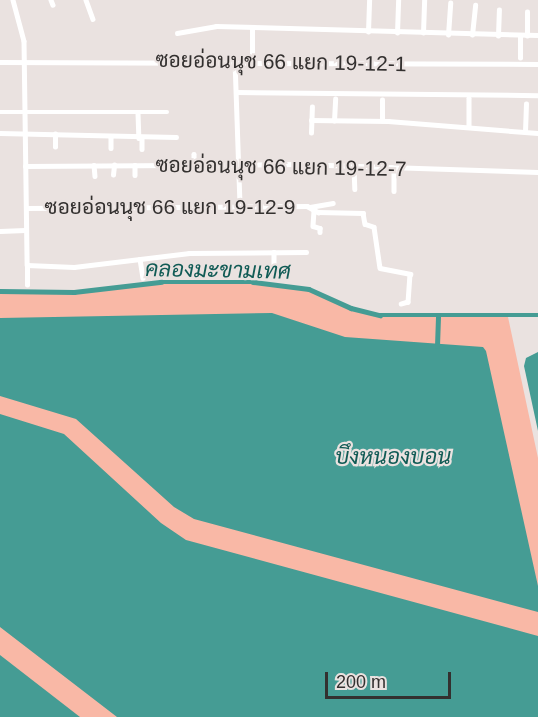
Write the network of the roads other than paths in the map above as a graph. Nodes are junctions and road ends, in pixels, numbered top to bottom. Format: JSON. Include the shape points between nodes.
{"nodes":[{"id":1,"x":13,"y":0,"type":"edge"},
{"id":2,"x":86,"y":0,"type":"edge"},
{"id":3,"x":369,"y":0,"type":"edge"},
{"id":4,"x":398,"y":0,"type":"edge"},
{"id":5,"x":424,"y":0,"type":"edge"},
{"id":6,"x":450,"y":3,"type":"dead end"},
{"id":7,"x":474,"y":5,"type":"dead end"},
{"id":8,"x":499,"y":10,"type":"dead end"},
{"id":9,"x":527,"y":12,"type":"dead end"},
{"id":10,"x":93,"y":20,"type":"dead end"},
{"id":11,"x":252,"y":28,"type":"junction"},
{"id":12,"x":368,"y":32,"type":"junction"},
{"id":13,"x":177,"y":33,"type":"dead end"},
{"id":14,"x":397,"y":33,"type":"junction"},
{"id":15,"x":423,"y":33,"type":"junction"},
{"id":16,"x":448,"y":35,"type":"junction"},
{"id":17,"x":472,"y":35,"type":"junction"},
{"id":18,"x":538,"y":35,"type":"edge"},
{"id":19,"x":498,"y":36,"type":"junction"},
{"id":20,"x":520,"y":36,"type":"junction"},
{"id":21,"x":527,"y":36,"type":"junction"},
{"id":22,"x":252,"y":54,"type":"dead end"},
{"id":23,"x":520,"y":58,"type":"dead end"},
{"id":24,"x":24,"y":60,"type":"junction"},
{"id":25,"x":235,"y":61,"type":"junction"},
{"id":26,"x":0,"y":62,"type":"edge"},
{"id":27,"x":538,"y":64,"type":"edge"},
{"id":28,"x":236,"y":92,"type":"junction"},
{"id":29,"x":538,"y":94,"type":"edge"},
{"id":30,"x":469,"y":98,"type":"dead end"},
{"id":31,"x":335,"y":99,"type":"dead end"},
{"id":32,"x":382,"y":100,"type":"dead end"},
{"id":33,"x":526,"y":104,"type":"dead end"},
{"id":34,"x":312,"y":106,"type":"dead end"},
{"id":35,"x":24,"y":111,"type":"junction"},
{"id":36,"x":0,"y":112,"type":"edge"},
{"id":37,"x":167,"y":112,"type":"dead end"},
{"id":38,"x":138,"y":113,"type":"junction"},
{"id":39,"x":311,"y":120,"type":"junction"},
{"id":40,"x":334,"y":121,"type":"junction"},
{"id":41,"x":382,"y":121,"type":"junction"},
{"id":42,"x":469,"y":127,"type":"junction"},
{"id":43,"x":24,"y":132,"type":"junction"},
{"id":44,"x":525,"y":132,"type":"junction"},
{"id":45,"x":0,"y":133,"type":"edge"},
{"id":46,"x":311,"y":133,"type":"dead end"},
{"id":47,"x":538,"y":133,"type":"edge"},
{"id":48,"x":55,"y":134,"type":"junction"},
{"id":49,"x":141,"y":137,"type":"junction"},
{"id":50,"x":176,"y":137,"type":"dead end"},
{"id":51,"x":111,"y":138,"type":"junction"},
{"id":52,"x":55,"y":147,"type":"dead end"},
{"id":53,"x":111,"y":148,"type":"dead end"},
{"id":54,"x":142,"y":149,"type":"dead end"},
{"id":55,"x":194,"y":154,"type":"dead end"},
{"id":56,"x":34,"y":158,"type":"dead end"},
{"id":57,"x":239,"y":164,"type":"junction"},
{"id":58,"x":94,"y":165,"type":"junction"},
{"id":59,"x":114,"y":165,"type":"junction"},
{"id":60,"x":135,"y":165,"type":"junction"},
{"id":61,"x":194,"y":165,"type":"junction"},
{"id":62,"x":25,"y":166,"type":"junction"},
{"id":63,"x":34,"y":166,"type":"junction"},
{"id":64,"x":354,"y":166,"type":"junction"},
{"id":65,"x":394,"y":168,"type":"junction"},
{"id":66,"x":538,"y":172,"type":"edge"},
{"id":67,"x":113,"y":175,"type":"dead end"},
{"id":68,"x":135,"y":175,"type":"dead end"},
{"id":69,"x":95,"y":176,"type":"dead end"},
{"id":70,"x":355,"y":189,"type":"dead end"},
{"id":71,"x":394,"y":191,"type":"dead end"},
{"id":72,"x":333,"y":203,"type":"dead end"},
{"id":73,"x":240,"y":207,"type":"junction"},
{"id":74,"x":26,"y":208,"type":"junction"},
{"id":75,"x":312,"y":209,"type":"junction"},
{"id":76,"x":26,"y":230,"type":"junction"},
{"id":77,"x":0,"y":231,"type":"edge"},
{"id":78,"x":320,"y":232,"type":"dead end"},
{"id":79,"x":274,"y":252,"type":"junction"},
{"id":80,"x":306,"y":252,"type":"dead end"},
{"id":81,"x":140,"y":259,"type":"junction"},
{"id":82,"x":27,"y":265,"type":"junction"},
{"id":83,"x":274,"y":270,"type":"dead end"},
{"id":84,"x":142,"y":278,"type":"dead end"},
{"id":85,"x":27,"y":285,"type":"dead end"},
{"id":86,"x":401,"y":304,"type":"dead end"}],
"edges":[{"from":1,"to":24,"type":"street","via":[[23,35]]},
{"from":2,"to":10,"type":"street"},
{"from":3,"to":12,"type":"street"},
{"from":4,"to":14,"type":"street"},
{"from":5,"to":15,"type":"street"},
{"from":6,"to":16,"type":"street"},
{"from":7,"to":17,"type":"street"},
{"from":8,"to":19,"type":"street"},
{"from":9,"to":21,"type":"street"},
{"from":11,"to":12,"type":"street"},
{"from":11,"to":13,"type":"street","via":[[216,26]]},
{"from":11,"to":22,"type":"street"},
{"from":12,"to":14,"type":"street"},
{"from":14,"to":15,"type":"street"},
{"from":15,"to":16,"type":"street"},
{"from":16,"to":17,"type":"street"},
{"from":17,"to":19,"type":"street"},
{"from":18,"to":21,"type":"street"},
{"from":19,"to":20,"type":"street"},
{"from":20,"to":21,"type":"street"},
{"from":20,"to":23,"type":"street"},
{"from":24,"to":25,"type":"street","name":"ซอยอ่อนนุช 66 แยก 19-12-1"},
{"from":24,"to":26,"type":"street","name":"ซอยอ่อนนุช 66 แยก 19-12-1"},
{"from":24,"to":35,"type":"street"},
{"from":25,"to":27,"type":"street","name":"ซอยอ่อนนุช 66 แยก 19-12-1"},
{"from":25,"to":28,"type":"street"},
{"from":28,"to":29,"type":"street"},
{"from":28,"to":57,"type":"street"},
{"from":30,"to":42,"type":"street"},
{"from":31,"to":40,"type":"street"},
{"from":32,"to":41,"type":"street"},
{"from":33,"to":44,"type":"street"},
{"from":34,"to":39,"type":"street"},
{"from":35,"to":36,"type":"street"},
{"from":35,"to":38,"type":"street"},
{"from":35,"to":43,"type":"street"},
{"from":37,"to":38,"type":"street"},
{"from":38,"to":49,"type":"street"},
{"from":39,"to":40,"type":"street"},
{"from":39,"to":46,"type":"street"},
{"from":40,"to":41,"type":"street"},
{"from":41,"to":42,"type":"street"},
{"from":42,"to":44,"type":"street"},
{"from":43,"to":45,"type":"street"},
{"from":43,"to":48,"type":"street"},
{"from":43,"to":62,"type":"street"},
{"from":44,"to":47,"type":"street"},
{"from":48,"to":51,"type":"street"},
{"from":48,"to":52,"type":"street"},
{"from":49,"to":50,"type":"street"},
{"from":49,"to":51,"type":"street"},
{"from":49,"to":54,"type":"street"},
{"from":51,"to":53,"type":"street"},
{"from":55,"to":61,"type":"street"},
{"from":56,"to":63,"type":"street"},
{"from":57,"to":61,"type":"street","name":"ซอยอ่อนนุช 66 แยก 19-12-7"},
{"from":57,"to":64,"type":"street","name":"ซอยอ่อนนุช 66 แยก 19-12-7"},
{"from":57,"to":73,"type":"street"},
{"from":58,"to":59,"type":"street","name":"ซอยอ่อนนุช 66 แยก 19-12-7"},
{"from":58,"to":63,"type":"street","name":"ซอยอ่อนนุช 66 แยก 19-12-7"},
{"from":58,"to":69,"type":"street"},
{"from":59,"to":60,"type":"street","name":"ซอยอ่อนนุช 66 แยก 19-12-7"},
{"from":59,"to":67,"type":"street"},
{"from":60,"to":61,"type":"street","name":"ซอยอ่อนนุช 66 แยก 19-12-7"},
{"from":60,"to":68,"type":"street"},
{"from":62,"to":63,"type":"street","name":"ซอยอ่อนนุช 66 แยก 19-12-7"},
{"from":62,"to":74,"type":"street"},
{"from":64,"to":65,"type":"street","name":"ซอยอ่อนนุช 66 แยก 19-12-7"},
{"from":64,"to":70,"type":"street"},
{"from":65,"to":66,"type":"street","name":"ซอยอ่อนนุช 66 แยก 19-12-7"},
{"from":65,"to":71,"type":"street"},
{"from":72,"to":75,"type":"street"},
{"from":73,"to":74,"type":"street","name":"ซอยอ่อนนุช 66 แยก 19-12-9"},
{"from":73,"to":75,"type":"street","name":"ซอยอ่อนนุช 66 แยก 19-12-9"},
{"from":74,"to":76,"type":"street"},
{"from":75,"to":78,"type":"street","via":[[313,226],[320,228]]},
{"from":75,"to":86,"type":"street","name":"ซอยอ่อนนุช 66 แยก 19-12-9","via":[[364,214],[365,223],[374,227],[380,268],[410,274],[408,302]]},
{"from":76,"to":77,"type":"street"},
{"from":76,"to":82,"type":"street"},
{"from":79,"to":80,"type":"street"},
{"from":79,"to":81,"type":"street","via":[[189,253]]},
{"from":79,"to":83,"type":"street"},
{"from":81,"to":82,"type":"street","via":[[74,267]]},
{"from":81,"to":84,"type":"street"},
{"from":82,"to":85,"type":"street"}]}
